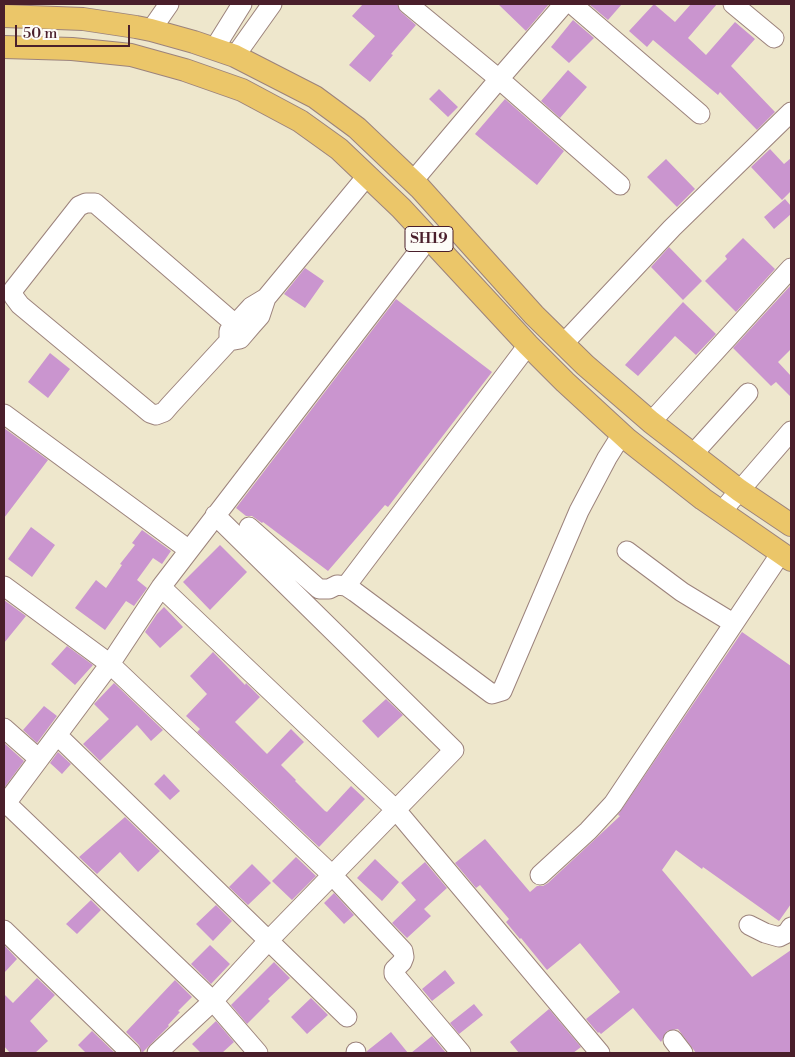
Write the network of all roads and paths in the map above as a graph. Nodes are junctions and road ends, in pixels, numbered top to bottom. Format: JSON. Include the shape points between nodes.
{"nodes":[{"id":1,"x":169,"y":4,"type":"edge"},
{"id":2,"x":242,"y":4,"type":"edge"},
{"id":3,"x":272,"y":4,"type":"edge"},
{"id":4,"x":408,"y":4,"type":"edge"},
{"id":5,"x":564,"y":4,"type":"edge"},
{"id":6,"x":572,"y":4,"type":"edge"},
{"id":7,"x":733,"y":4,"type":"edge"},
{"id":8,"x":37,"y":10,"type":"edge"},
{"id":9,"x":84,"y":11,"type":"edge"},
{"id":10,"x":4,"y":16,"type":"edge"},
{"id":11,"x":151,"y":30,"type":"junction"},
{"id":12,"x":774,"y":38,"type":"dead end"},
{"id":13,"x":4,"y":47,"type":"edge"},
{"id":14,"x":214,"y":49,"type":"junction"},
{"id":15,"x":235,"y":56,"type":"junction"},
{"id":16,"x":498,"y":80,"type":"junction"},
{"id":17,"x":700,"y":114,"type":"dead end"},
{"id":18,"x":789,"y":119,"type":"edge"},
{"id":19,"x":367,"y":176,"type":"junction"},
{"id":20,"x":413,"y":181,"type":"junction"},
{"id":21,"x":620,"y":185,"type":"dead end"},
{"id":22,"x":428,"y":239,"type":"junction"},
{"id":23,"x":791,"y":268,"type":"edge"},
{"id":24,"x":232,"y":333,"type":"junction"},
{"id":25,"x":562,"y":344,"type":"junction"},
{"id":26,"x":528,"y":345,"type":"junction"},
{"id":27,"x":748,"y":393,"type":"dead end"},
{"id":28,"x":4,"y":414,"type":"edge"},
{"id":29,"x":651,"y":422,"type":"junction"},
{"id":30,"x":791,"y":431,"type":"edge"},
{"id":31,"x":622,"y":434,"type":"junction"},
{"id":32,"x":693,"y":454,"type":"junction"},
{"id":33,"x":739,"y":490,"type":"junction"},
{"id":34,"x":722,"y":511,"type":"junction"},
{"id":35,"x":215,"y":515,"type":"junction"},
{"id":36,"x":791,"y":525,"type":"edge"},
{"id":37,"x":249,"y":526,"type":"dead end"},
{"id":38,"x":188,"y":550,"type":"junction"},
{"id":39,"x":627,"y":551,"type":"dead end"},
{"id":40,"x":786,"y":556,"type":"edge"},
{"id":41,"x":4,"y":586,"type":"edge"},
{"id":42,"x":161,"y":586,"type":"junction"},
{"id":43,"x":346,"y":586,"type":"junction"},
{"id":44,"x":733,"y":623,"type":"junction"},
{"id":45,"x":110,"y":664,"type":"junction"},
{"id":46,"x":4,"y":728,"type":"edge"},
{"id":47,"x":57,"y":735,"type":"junction"},
{"id":48,"x":39,"y":759,"type":"junction"},
{"id":49,"x":4,"y":803,"type":"edge"},
{"id":50,"x":396,"y":810,"type":"junction"},
{"id":51,"x":540,"y":874,"type":"dead end"},
{"id":52,"x":332,"y":875,"type":"junction"},
{"id":53,"x":748,"y":924,"type":"dead end"},
{"id":54,"x":791,"y":927,"type":"edge"},
{"id":55,"x":4,"y":930,"type":"edge"},
{"id":56,"x":269,"y":940,"type":"junction"},
{"id":57,"x":212,"y":1001,"type":"junction"},
{"id":58,"x":347,"y":1018,"type":"dead end"},
{"id":59,"x":131,"y":1053,"type":"edge"},
{"id":60,"x":157,"y":1053,"type":"edge"},
{"id":61,"x":258,"y":1053,"type":"edge"},
{"id":62,"x":461,"y":1053,"type":"edge"},
{"id":63,"x":600,"y":1053,"type":"edge"}],
"edges":[{"from":1,"to":11,"type":"street"},
{"from":2,"to":14,"type":"street"},
{"from":3,"to":15,"type":"street"},
{"from":4,"to":16,"type":"street"},
{"from":5,"to":16,"type":"street"},
{"from":6,"to":17,"type":"street"},
{"from":7,"to":12,"type":"street"},
{"from":8,"to":9,"type":"main road","number":"SH19"},
{"from":8,"to":10,"type":"main road","number":"SH19"},
{"from":9,"to":11,"type":"main road","number":"SH19"},
{"from":11,"to":14,"type":"main road","number":"SH19"},
{"from":13,"to":19,"type":"main road","number":"SH19","via":[[131,55],[232,86],[300,121]]},
{"from":14,"to":15,"type":"main road","number":"SH19"},
{"from":15,"to":20,"type":"main road","number":"SH19","via":[[315,97],[357,128]]},
{"from":16,"to":20,"type":"street"},
{"from":16,"to":21,"type":"street"},
{"from":18,"to":25,"type":"street","via":[[658,242]]},
{"from":19,"to":22,"type":"main road","number":"SH19"},
{"from":19,"to":24,"type":"street","via":[[266,298],[251,306]]},
{"from":20,"to":25,"type":"main road","number":"SH19"},
{"from":22,"to":26,"type":"main road","number":"SH19"},
{"from":22,"to":35,"type":"street"},
{"from":23,"to":29,"type":"street"},
{"from":24,"to":24,"type":"street","via":[[164,412],[156,415],[20,306],[12,290],[78,206],[95,203]]},
{"from":25,"to":29,"type":"main road","number":"SH19"},
{"from":26,"to":31,"type":"main road","number":"SH19"},
{"from":26,"to":43,"type":"street"},
{"from":27,"to":32,"type":"street"},
{"from":28,"to":38,"type":"street"},
{"from":29,"to":32,"type":"main road","number":"SH19"},
{"from":30,"to":33,"type":"street"},
{"from":31,"to":34,"type":"main road","number":"SH19"},
{"from":31,"to":43,"type":"street","via":[[579,511],[502,691],[492,694]]},
{"from":32,"to":33,"type":"main road","number":"SH19"},
{"from":33,"to":34,"type":"street"},
{"from":33,"to":36,"type":"main road","number":"SH19"},
{"from":34,"to":40,"type":"main road","number":"SH19"},
{"from":35,"to":38,"type":"street"},
{"from":35,"to":50,"type":"street","via":[[454,750]]},
{"from":37,"to":43,"type":"street","via":[[319,589]]},
{"from":38,"to":42,"type":"street"},
{"from":39,"to":44,"type":"street","via":[[682,592]]},
{"from":40,"to":44,"type":"street"},
{"from":41,"to":45,"type":"street"},
{"from":42,"to":45,"type":"street"},
{"from":42,"to":50,"type":"street"},
{"from":44,"to":51,"type":"street","via":[[613,804]]},
{"from":45,"to":47,"type":"street"},
{"from":45,"to":52,"type":"street"},
{"from":46,"to":48,"type":"street"},
{"from":47,"to":48,"type":"street"},
{"from":47,"to":56,"type":"street"},
{"from":48,"to":49,"type":"street"},
{"from":49,"to":57,"type":"street"},
{"from":50,"to":52,"type":"street"},
{"from":50,"to":63,"type":"street"},
{"from":52,"to":56,"type":"street"},
{"from":52,"to":62,"type":"street","via":[[403,951],[404,957],[394,974]]},
{"from":53,"to":54,"type":"street","via":[[779,937]]},
{"from":55,"to":59,"type":"street"},
{"from":56,"to":57,"type":"street"},
{"from":56,"to":58,"type":"street"},
{"from":57,"to":60,"type":"street"},
{"from":57,"to":61,"type":"street"}]}
